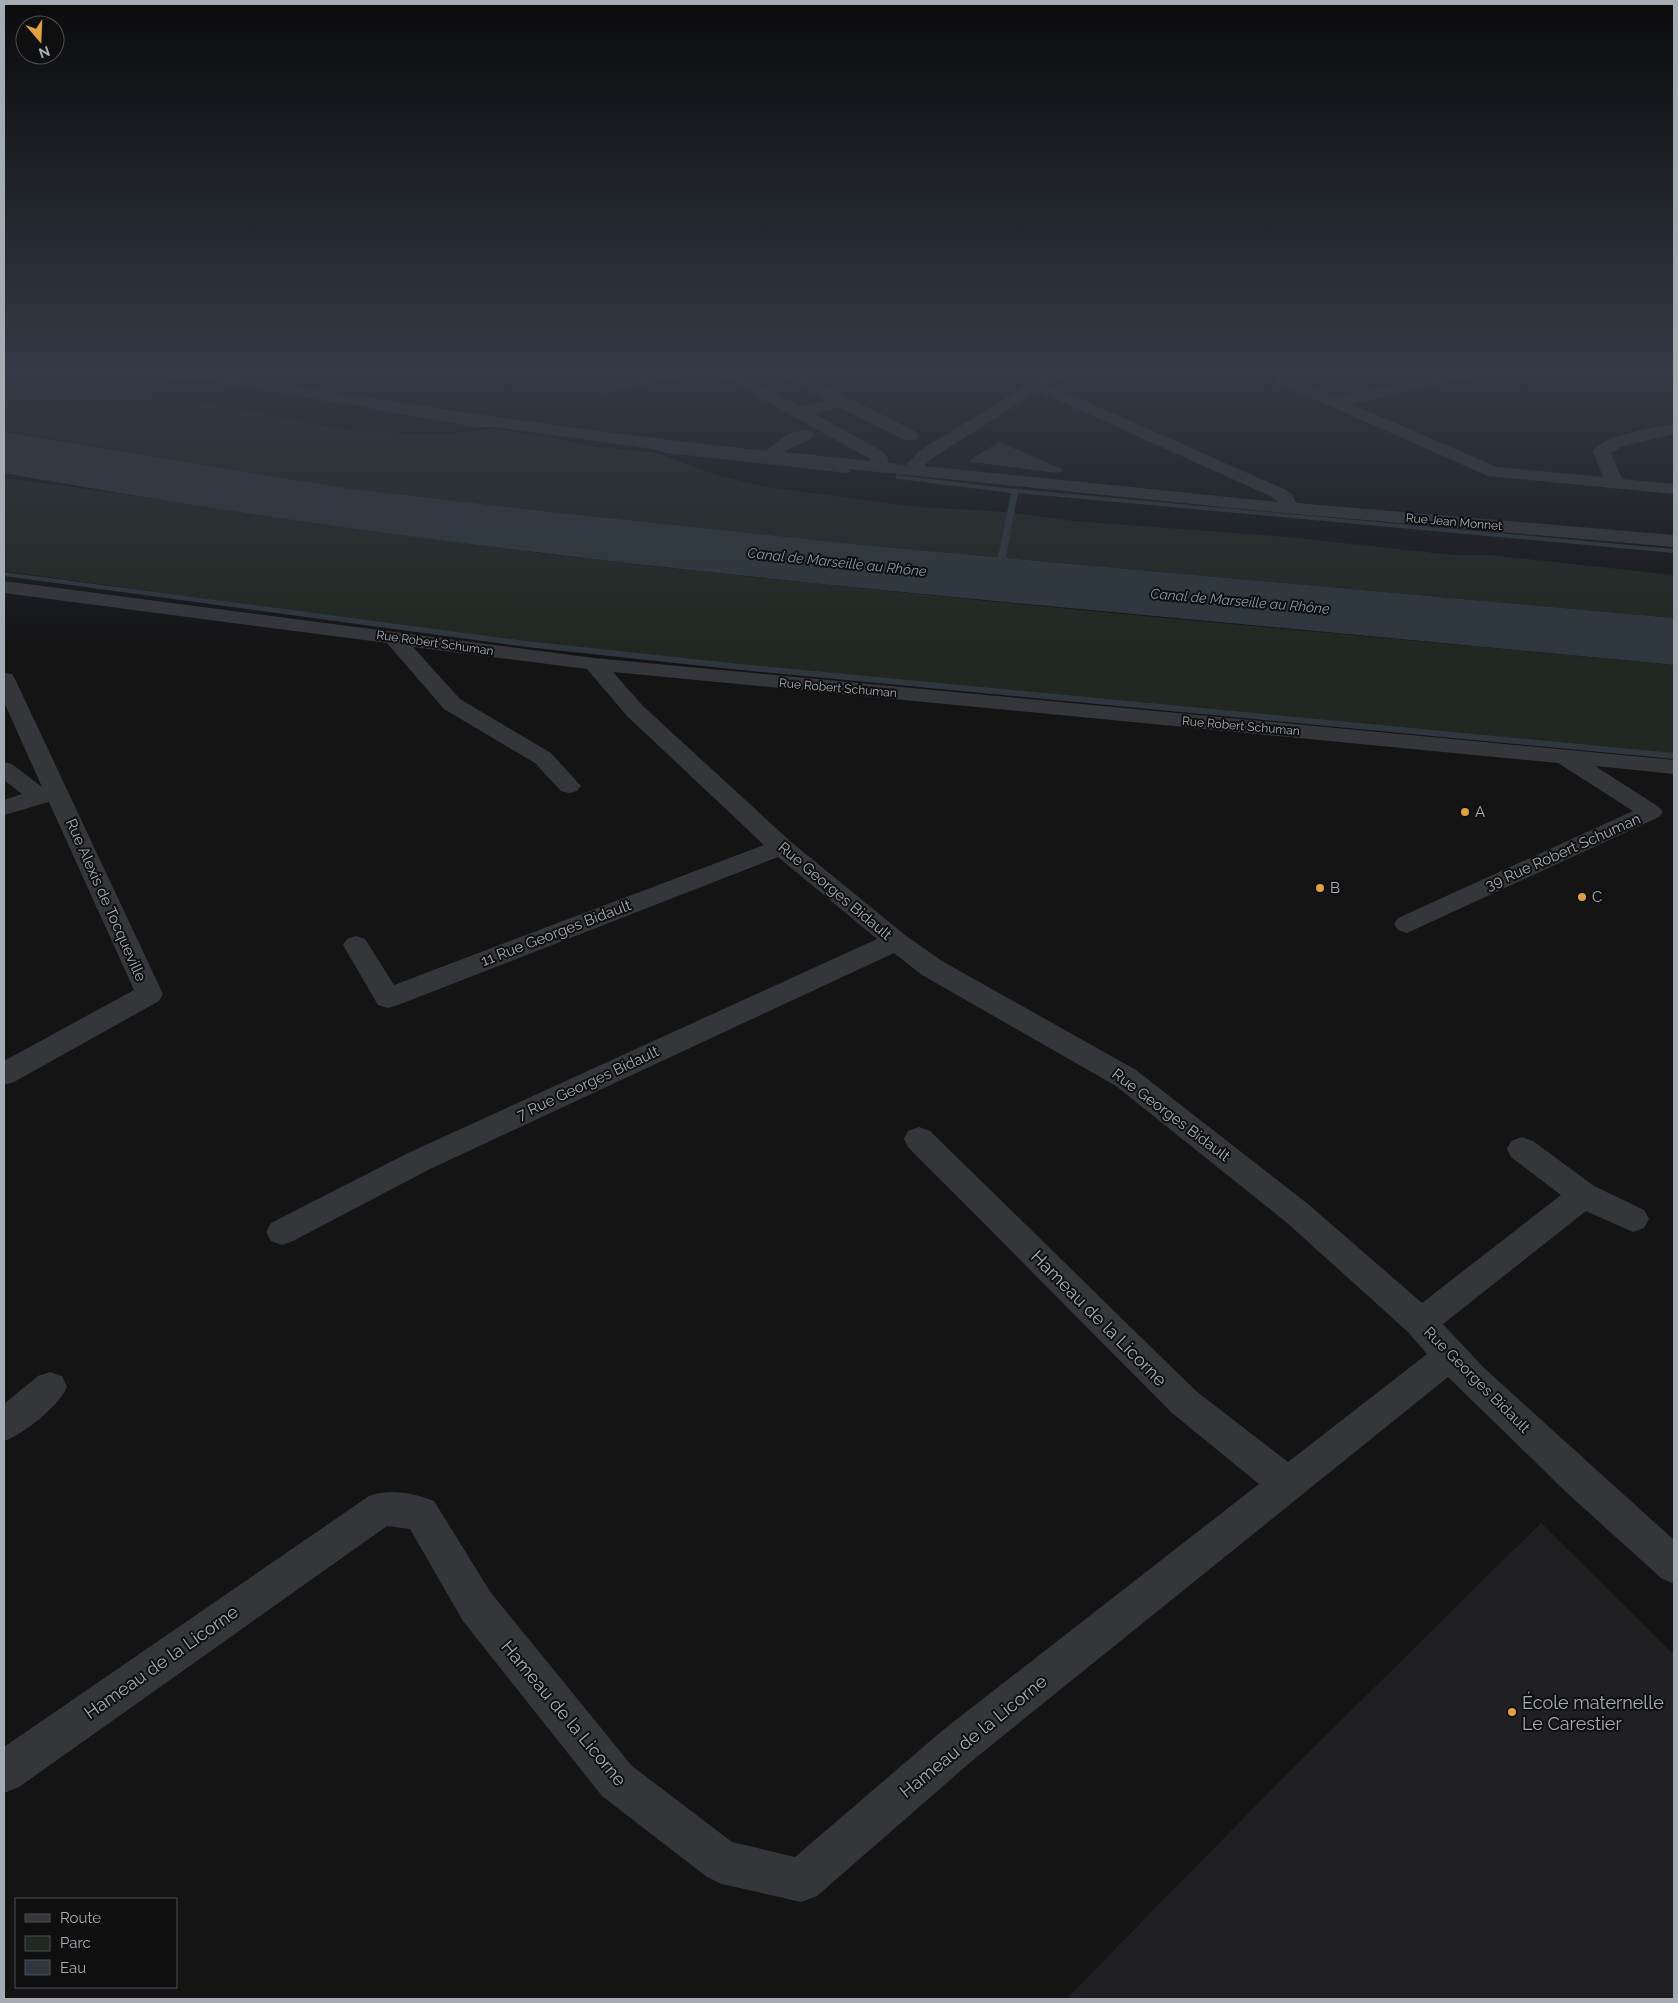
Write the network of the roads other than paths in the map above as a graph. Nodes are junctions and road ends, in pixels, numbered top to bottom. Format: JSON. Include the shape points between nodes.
{"nodes":[{"id":1,"x":834,"y":462,"type":"edge"},
{"id":2,"x":879,"y":462,"type":"edge"},
{"id":3,"x":919,"y":462,"type":"edge"},
{"id":4,"x":1209,"y":462,"type":"edge"},
{"id":5,"x":1472,"y":462,"type":"edge"},
{"id":6,"x":1607,"y":462,"type":"edge"},
{"id":7,"x":879,"y":467,"type":"junction"},
{"id":8,"x":912,"y":470,"type":"junction"},
{"id":9,"x":1615,"y":484,"type":"junction"},
{"id":10,"x":1674,"y":489,"type":"edge"},
{"id":11,"x":1288,"y":508,"type":"junction"},
{"id":12,"x":1674,"y":541,"type":"edge"},
{"id":13,"x":4,"y":587,"type":"edge"},
{"id":14,"x":394,"y":638,"type":"junction"},
{"id":15,"x":594,"y":664,"type":"junction"},
{"id":16,"x":4,"y":679,"type":"edge"},
{"id":17,"x":1562,"y":756,"type":"junction"},
{"id":18,"x":1674,"y":767,"type":"edge"},
{"id":19,"x":4,"y":768,"type":"edge"},
{"id":20,"x":569,"y":786,"type":"dead end"},
{"id":21,"x":48,"y":794,"type":"junction"},
{"id":22,"x":4,"y":808,"type":"edge"},
{"id":23,"x":781,"y":846,"type":"junction"},
{"id":24,"x":1407,"y":924,"type":"dead end"},
{"id":25,"x":896,"y":941,"type":"junction"},
{"id":26,"x":356,"y":945,"type":"dead end"},
{"id":27,"x":4,"y":1074,"type":"edge"},
{"id":28,"x":919,"y":1139,"type":"dead end"},
{"id":29,"x":1522,"y":1149,"type":"dead end"},
{"id":30,"x":1583,"y":1195,"type":"junction"},
{"id":31,"x":1633,"y":1219,"type":"dead end"},
{"id":32,"x":282,"y":1232,"type":"dead end"},
{"id":33,"x":1420,"y":1322,"type":"junction"},
{"id":34,"x":1451,"y":1356,"type":"junction"},
{"id":35,"x":50,"y":1386,"type":"dead end"},
{"id":36,"x":4,"y":1425,"type":"edge"},
{"id":37,"x":1288,"y":1485,"type":"junction"},
{"id":38,"x":1674,"y":1565,"type":"edge"},
{"id":39,"x":4,"y":1772,"type":"edge"}],
"edges":[{"from":1,"to":7,"type":"street","name":"Rue Jean Monnet"},
{"from":2,"to":7,"type":"street"},
{"from":3,"to":8,"type":"street"},
{"from":4,"to":11,"type":"street","via":[[1278,493],[1286,498]]},
{"from":5,"to":9,"type":"street","via":[[1494,472]]},
{"from":6,"to":9,"type":"street"},
{"from":7,"to":8,"type":"street","name":"Rue Jean Monnet"},
{"from":8,"to":11,"type":"street","name":"Rue Jean Monnet"},
{"from":9,"to":10,"type":"street"},
{"from":11,"to":12,"type":"street","name":"Rue Jean Monnet"},
{"from":13,"to":14,"type":"street","name":"Rue Robert Schuman"},
{"from":14,"to":15,"type":"street","name":"Rue Robert Schuman"},
{"from":14,"to":20,"type":"street","via":[[452,704],[543,758]]},
{"from":15,"to":17,"type":"street","name":"Rue Robert Schuman"},
{"from":15,"to":23,"type":"street","name":"Rue Georges Bidault","via":[[635,711]]},
{"from":16,"to":21,"type":"street","name":"Rue Alexis de Tocqueville"},
{"from":17,"to":18,"type":"street","name":"Rue Robert Schuman"},
{"from":17,"to":24,"type":"street","name":"39 Rue Robert Schuman","via":[[1651,812]]},
{"from":19,"to":21,"type":"street"},
{"from":21,"to":22,"type":"street"},
{"from":21,"to":27,"type":"street","name":"Rue Alexis de Tocqueville","via":[[149,994]]},
{"from":23,"to":25,"type":"street","name":"Rue Georges Bidault"},
{"from":23,"to":26,"type":"street","name":"11 Rue Georges Bidault","via":[[388,998]]},
{"from":25,"to":32,"type":"street","name":"7 Rue Georges Bidault","via":[[419,1161]]},
{"from":25,"to":33,"type":"street","name":"Rue Georges Bidault","via":[[932,968],[1126,1078],[1297,1213]]},
{"from":28,"to":37,"type":"street","name":"Hameau de la Licorne","via":[[1184,1402]]},
{"from":29,"to":30,"type":"street"},
{"from":30,"to":31,"type":"street"},
{"from":30,"to":33,"type":"street","via":[[1450,1302]]},
{"from":33,"to":34,"type":"street","name":"Rue Georges Bidault"},
{"from":34,"to":37,"type":"street","name":"Hameau de la Licorne"},
{"from":34,"to":38,"type":"street","name":"Rue Georges Bidault","via":[[1579,1480]]},
{"from":35,"to":36,"type":"street"},
{"from":37,"to":39,"type":"street","name":"Hameau de la Licorne","via":[[958,1746],[801,1880],[722,1862],[617,1781],[477,1607],[422,1513],[382,1508]]}]}
